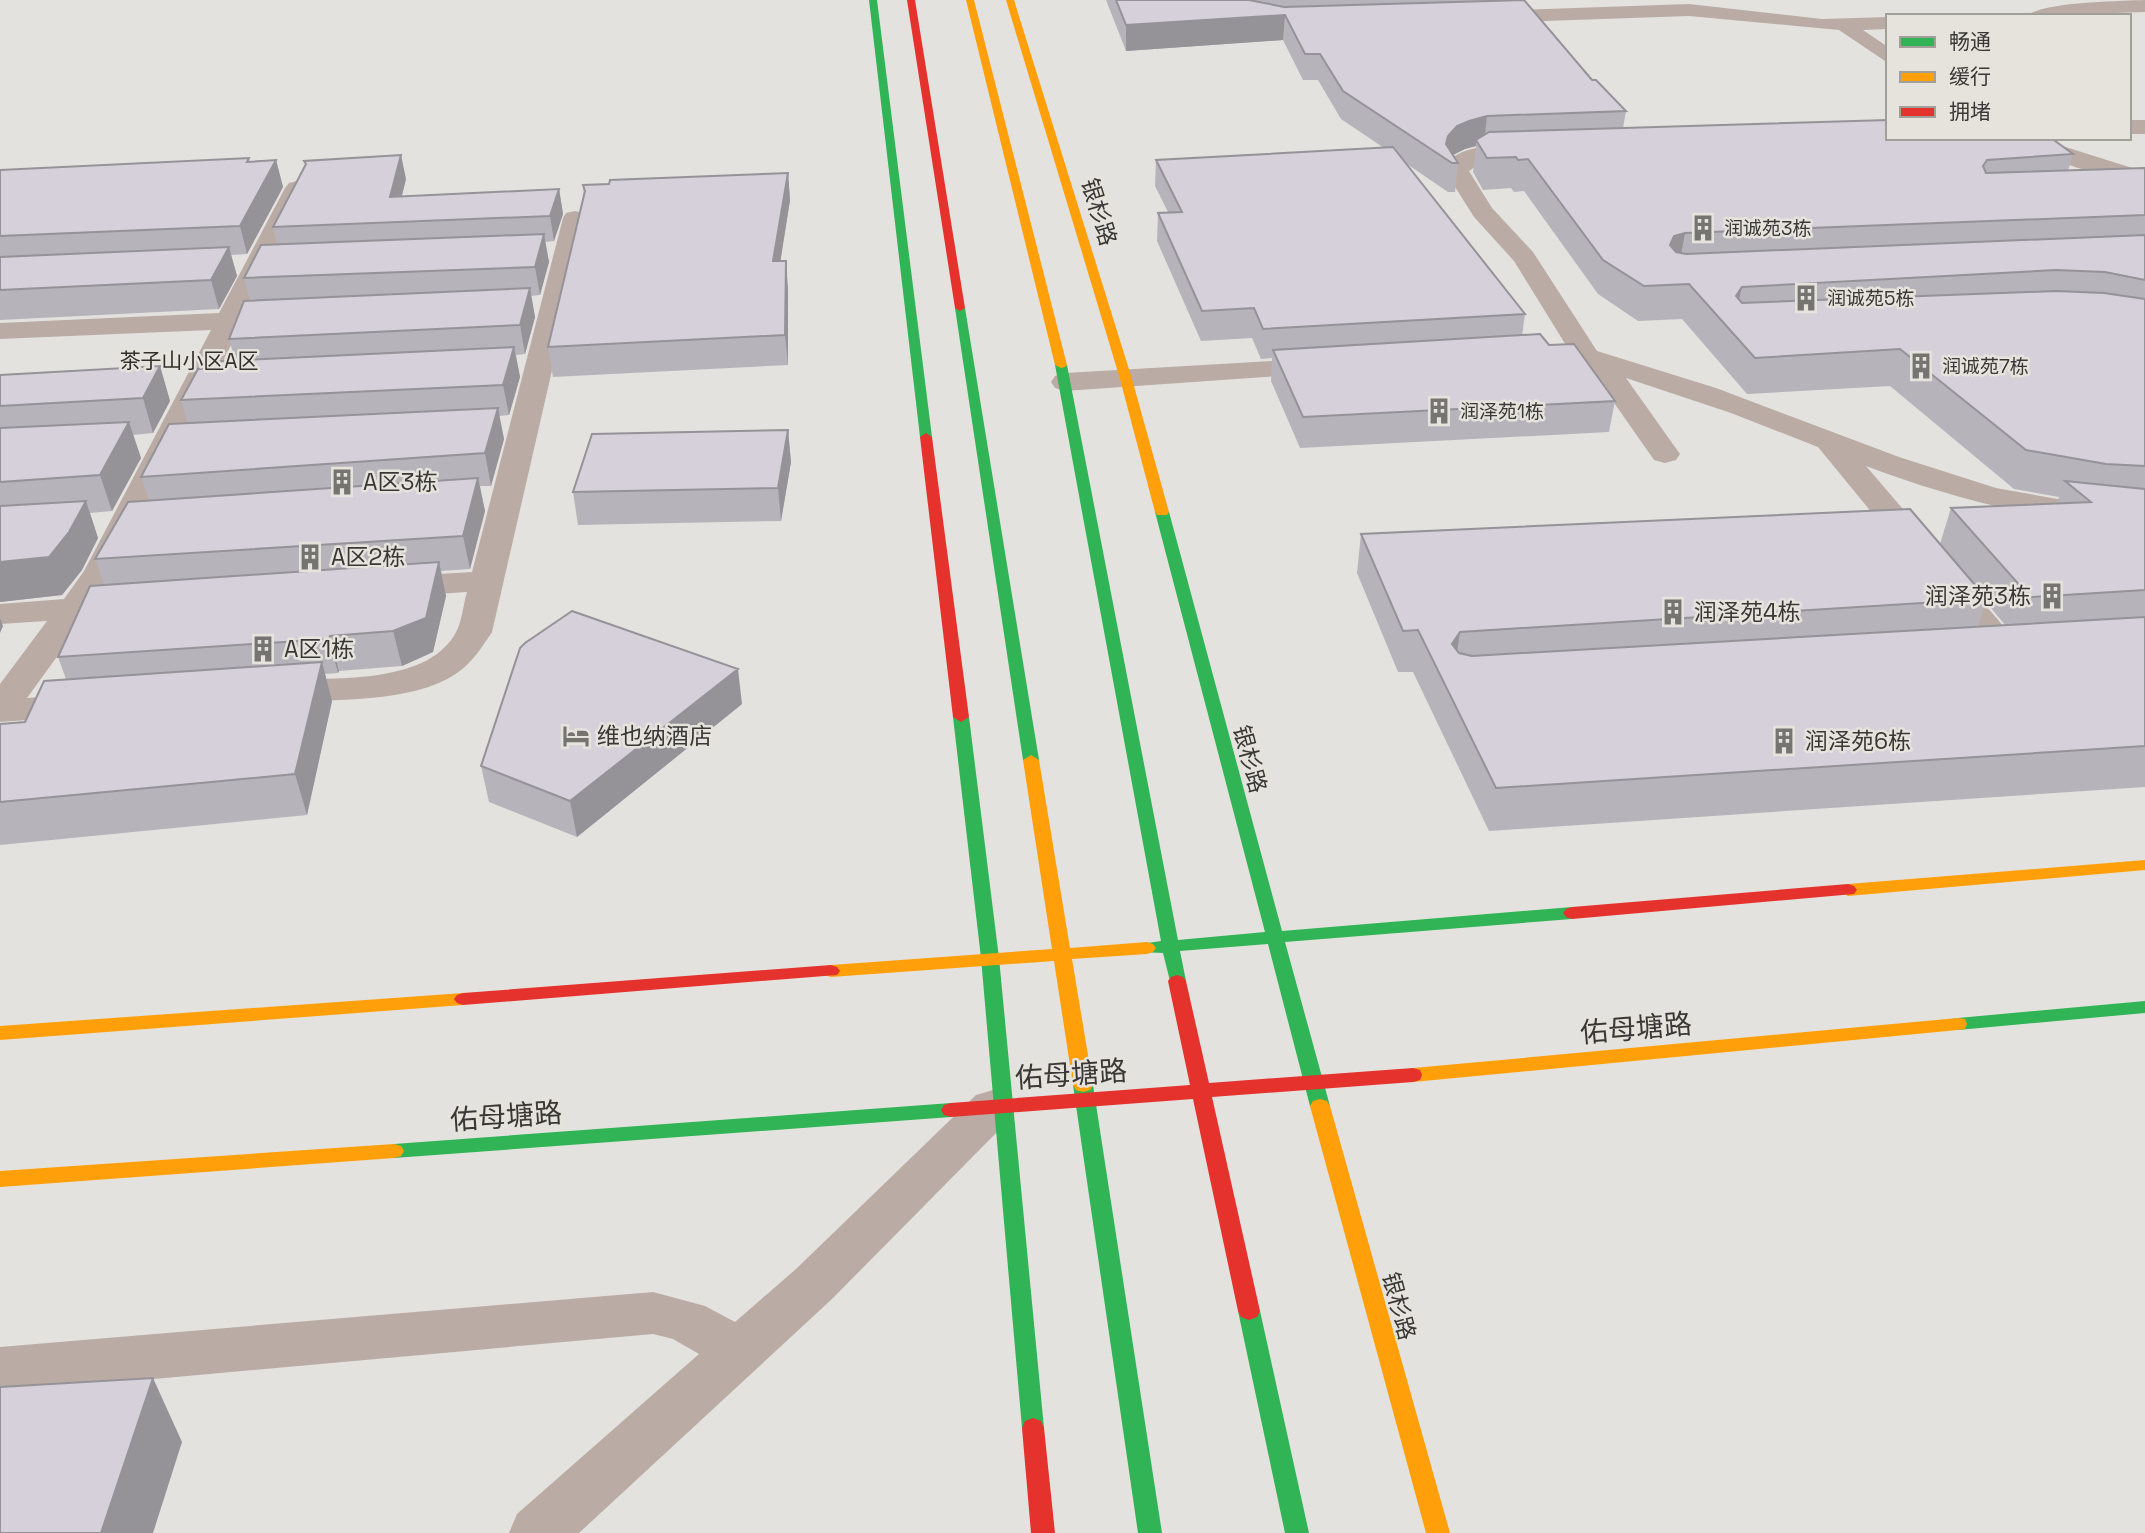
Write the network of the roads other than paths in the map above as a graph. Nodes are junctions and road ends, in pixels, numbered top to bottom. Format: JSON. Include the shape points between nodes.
{"nodes":[{"id":1,"x":873,"y":0,"type":"edge"},
{"id":2,"x":911,"y":0,"type":"edge"},
{"id":3,"x":970,"y":0,"type":"edge"},
{"id":4,"x":1010,"y":0,"type":"edge"},
{"id":5,"x":1730,"y":0,"type":"edge"},
{"id":6,"x":2097,"y":3,"type":"edge"},
{"id":7,"x":2145,"y":6,"type":"edge"},
{"id":8,"x":2046,"y":14,"type":"edge"},
{"id":9,"x":1749,"y":15,"type":"junction"},
{"id":10,"x":1462,"y":18,"type":"edge"},
{"id":11,"x":1886,"y":23,"type":"edge"},
{"id":12,"x":1844,"y":24,"type":"junction"},
{"id":13,"x":1886,"y":56,"type":"edge"},
{"id":14,"x":2021,"y":140,"type":"edge"},
{"id":15,"x":1544,"y":151,"type":"edge"},
{"id":16,"x":2145,"y":179,"type":"edge"},
{"id":17,"x":298,"y":188,"type":"edge"},
{"id":18,"x":2145,"y":192,"type":"edge"},
{"id":19,"x":2106,"y":193,"type":"edge"},
{"id":20,"x":575,"y":218,"type":"edge"},
{"id":21,"x":270,"y":319,"type":"edge"},
{"id":22,"x":230,"y":321,"type":"junction"},
{"id":23,"x":0,"y":331,"type":"edge"},
{"id":24,"x":1551,"y":353,"type":"edge"},
{"id":25,"x":1593,"y":359,"type":"junction"},
{"id":26,"x":1357,"y":364,"type":"edge"},
{"id":27,"x":1126,"y":379,"type":"junction"},
{"id":28,"x":1065,"y":382,"type":"junction"},
{"id":29,"x":1828,"y":440,"type":"junction"},
{"id":30,"x":1665,"y":454,"type":"dead end"},
{"id":31,"x":2145,"y":517,"type":"edge"},
{"id":32,"x":165,"y":523,"type":"edge"},
{"id":33,"x":124,"y":526,"type":"junction"},
{"id":34,"x":83,"y":528,"type":"edge"},
{"id":35,"x":486,"y":581,"type":"junction"},
{"id":36,"x":363,"y":589,"type":"edge"},
{"id":37,"x":117,"y":606,"type":"edge"},
{"id":38,"x":76,"y":608,"type":"junction"},
{"id":39,"x":0,"y":614,"type":"edge"},
{"id":40,"x":2043,"y":648,"type":"edge"},
{"id":41,"x":2004,"y":650,"type":"junction"},
{"id":42,"x":1963,"y":653,"type":"edge"},
{"id":43,"x":246,"y":694,"type":"edge"},
{"id":44,"x":0,"y":702,"type":"edge"},
{"id":45,"x":109,"y":704,"type":"edge"},
{"id":46,"x":0,"y":711,"type":"edge"},
{"id":47,"x":2145,"y":865,"type":"edge"},
{"id":48,"x":1274,"y":938,"type":"junction"},
{"id":49,"x":1170,"y":946,"type":"junction"},
{"id":50,"x":1060,"y":954,"type":"junction"},
{"id":51,"x":990,"y":958,"type":"junction"},
{"id":52,"x":2145,"y":1007,"type":"edge"},
{"id":53,"x":0,"y":1033,"type":"edge"},
{"id":54,"x":1314,"y":1084,"type":"junction"},
{"id":55,"x":1202,"y":1092,"type":"junction"},
{"id":56,"x":1086,"y":1099,"type":"junction"},
{"id":57,"x":999,"y":1106,"type":"junction"},
{"id":58,"x":0,"y":1179,"type":"edge"},
{"id":59,"x":740,"y":1351,"type":"junction"},
{"id":60,"x":0,"y":1370,"type":"edge"},
{"id":61,"x":538,"y":1533,"type":"edge"},
{"id":62,"x":1043,"y":1533,"type":"edge"},
{"id":63,"x":1150,"y":1533,"type":"edge"},
{"id":64,"x":1297,"y":1533,"type":"edge"},
{"id":65,"x":1438,"y":1533,"type":"edge"}],
"edges":[{"from":1,"to":51,"type":"main road"},
{"from":2,"to":50,"type":"main road"},
{"from":3,"to":28,"type":"main road"},
{"from":4,"to":27,"type":"main road","name":"银杉路"},
{"from":5,"to":9,"type":"street"},
{"from":6,"to":7,"type":"street"},
{"from":6,"to":8,"type":"street"},
{"from":9,"to":10,"type":"street","via":[[1689,10]]},
{"from":9,"to":12,"type":"street"},
{"from":11,"to":12,"type":"street"},
{"from":12,"to":13,"type":"street"},
{"from":14,"to":16,"type":"street"},
{"from":15,"to":25,"type":"street","via":[[1471,157],[1458,165],[1457,172],[1483,212],[1524,257]]},
{"from":17,"to":22,"type":"street"},
{"from":18,"to":19,"type":"street"},
{"from":20,"to":35,"type":"street","via":[[554,251],[540,306],[493,498]]},
{"from":21,"to":22,"type":"street"},
{"from":22,"to":23,"type":"street"},
{"from":22,"to":33,"type":"street"},
{"from":24,"to":25,"type":"street"},
{"from":25,"to":29,"type":"street"},
{"from":25,"to":30,"type":"street"},
{"from":26,"to":27,"type":"street"},
{"from":27,"to":28,"type":"street"},
{"from":27,"to":48,"type":"main road","name":"银杉路"},
{"from":28,"to":49,"type":"main road"},
{"from":29,"to":31,"type":"street","via":[[1912,473],[2040,509]]},
{"from":29,"to":41,"type":"street"},
{"from":32,"to":33,"type":"street"},
{"from":33,"to":34,"type":"street"},
{"from":33,"to":38,"type":"street"},
{"from":35,"to":36,"type":"street"},
{"from":35,"to":43,"type":"street","via":[[474,632],[439,670],[382,684]]},
{"from":37,"to":38,"type":"street"},
{"from":38,"to":39,"type":"street"},
{"from":38,"to":44,"type":"street","via":[[13,692]]},
{"from":40,"to":41,"type":"street"},
{"from":41,"to":42,"type":"street"},
{"from":45,"to":46,"type":"street"},
{"from":47,"to":48,"type":"main road"},
{"from":48,"to":49,"type":"main road"},
{"from":48,"to":54,"type":"main road","name":"银杉路"},
{"from":49,"to":50,"type":"main road"},
{"from":49,"to":55,"type":"main road"},
{"from":50,"to":51,"type":"main road"},
{"from":50,"to":56,"type":"main road"},
{"from":51,"to":53,"type":"main road"},
{"from":51,"to":57,"type":"main road"},
{"from":52,"to":54,"type":"main road","name":"佑母塘路"},
{"from":54,"to":55,"type":"main road","name":"佑母塘路"},
{"from":54,"to":65,"type":"main road","name":"银杉路"},
{"from":55,"to":56,"type":"main road","name":"佑母塘路"},
{"from":55,"to":64,"type":"main road"},
{"from":56,"to":57,"type":"main road","name":"佑母塘路"},
{"from":56,"to":63,"type":"main road"},
{"from":57,"to":58,"type":"main road","name":"佑母塘路"},
{"from":57,"to":59,"type":"street"},
{"from":57,"to":62,"type":"main road"},
{"from":59,"to":60,"type":"street","via":[[685,1321],[653,1313]]},
{"from":59,"to":61,"type":"street"}]}
